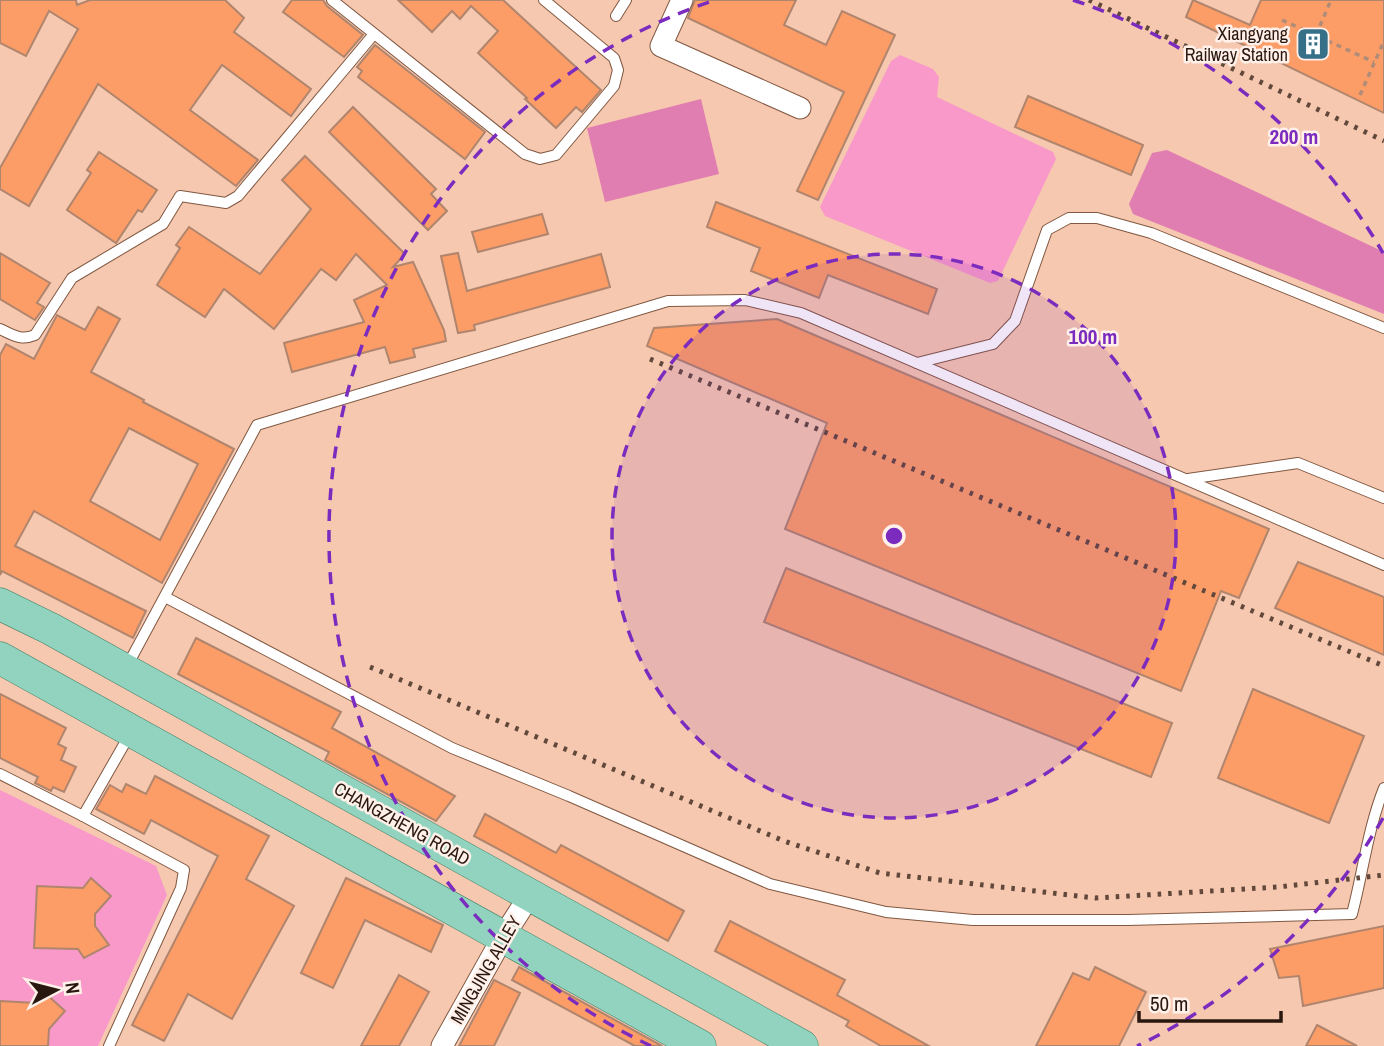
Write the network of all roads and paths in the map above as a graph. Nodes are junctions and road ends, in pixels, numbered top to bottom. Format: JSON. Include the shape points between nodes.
{"nodes":[{"id":1,"x":332,"y":0,"type":"edge"},
{"id":2,"x":544,"y":0,"type":"edge"},
{"id":3,"x":626,"y":0,"type":"edge"},
{"id":4,"x":682,"y":0,"type":"edge"},
{"id":5,"x":1331,"y":0,"type":"edge"},
{"id":6,"x":616,"y":16,"type":"dead end"},
{"id":7,"x":1282,"y":20,"type":"dead end"},
{"id":8,"x":374,"y":34,"type":"junction"},
{"id":9,"x":1315,"y":35,"type":"junction"},
{"id":10,"x":1384,"y":41,"type":"edge"},
{"id":11,"x":1374,"y":62,"type":"junction"},
{"id":12,"x":1360,"y":94,"type":"dead end"},
{"id":13,"x":800,"y":108,"type":"dead end"},
{"id":14,"x":1384,"y":328,"type":"edge"},
{"id":15,"x":0,"y":329,"type":"edge"},
{"id":16,"x":917,"y":363,"type":"junction"},
{"id":17,"x":1186,"y":479,"type":"junction"},
{"id":18,"x":1384,"y":498,"type":"edge"},
{"id":19,"x":1384,"y":565,"type":"edge"},
{"id":20,"x":165,"y":597,"type":"junction"},
{"id":21,"x":0,"y":604,"type":"edge"},
{"id":22,"x":0,"y":658,"type":"edge"},
{"id":23,"x":125,"y":671,"type":"junction"},
{"id":24,"x":132,"y":731,"type":"junction"},
{"id":25,"x":0,"y":774,"type":"edge"},
{"id":26,"x":1384,"y":788,"type":"edge"},
{"id":27,"x":83,"y":816,"type":"junction"},
{"id":28,"x":530,"y":895,"type":"junction"},
{"id":29,"x":503,"y":937,"type":"junction"},
{"id":30,"x":108,"y":1046,"type":"edge"},
{"id":31,"x":442,"y":1046,"type":"edge"},
{"id":32,"x":700,"y":1046,"type":"edge"},
{"id":33,"x":802,"y":1046,"type":"edge"}],
"edges":[{"from":1,"to":8,"type":"lane"},
{"from":2,"to":8,"type":"lane","via":[[614,58],[618,70],[614,86],[556,155],[540,159],[525,153]]},
{"from":3,"to":6,"type":"lane"},
{"from":4,"to":13,"type":"street","via":[[661,46]]},
{"from":5,"to":9,"type":"path"},
{"from":7,"to":9,"type":"path"},
{"from":8,"to":15,"type":"lane","via":[[238,196],[226,203],[180,196],[163,224],[72,278],[35,335],[17,338]]},
{"from":9,"to":11,"type":"path"},
{"from":10,"to":11,"type":"path"},
{"from":11,"to":12,"type":"path"},
{"from":14,"to":16,"type":"lane","via":[[1151,233],[1097,218],[1069,218],[1047,230],[1015,321],[993,344]]},
{"from":16,"to":17,"type":"lane"},
{"from":16,"to":20,"type":"lane","via":[[801,313],[745,300],[668,301],[257,425]]},
{"from":17,"to":18,"type":"lane","via":[[1298,463]]},
{"from":17,"to":19,"type":"lane"},
{"from":20,"to":23,"type":"lane"},
{"from":20,"to":26,"type":"lane","via":[[452,748],[770,884],[886,912],[973,920],[1352,914]]},
{"from":21,"to":23,"type":"main road","name":"CHANGZHENG ROAD"},
{"from":22,"to":24,"type":"main road"},
{"from":23,"to":28,"type":"main road","name":"CHANGZHENG ROAD"},
{"from":24,"to":27,"type":"lane"},
{"from":24,"to":29,"type":"main road"},
{"from":25,"to":27,"type":"lane"},
{"from":27,"to":30,"type":"lane","via":[[184,870],[181,888]]},
{"from":28,"to":29,"type":"street","name":"MINGJING ALLEY"},
{"from":28,"to":33,"type":"main road","name":"CHANGZHENG ROAD"},
{"from":29,"to":31,"type":"street","name":"MINGJING ALLEY"},
{"from":29,"to":32,"type":"main road"}]}
